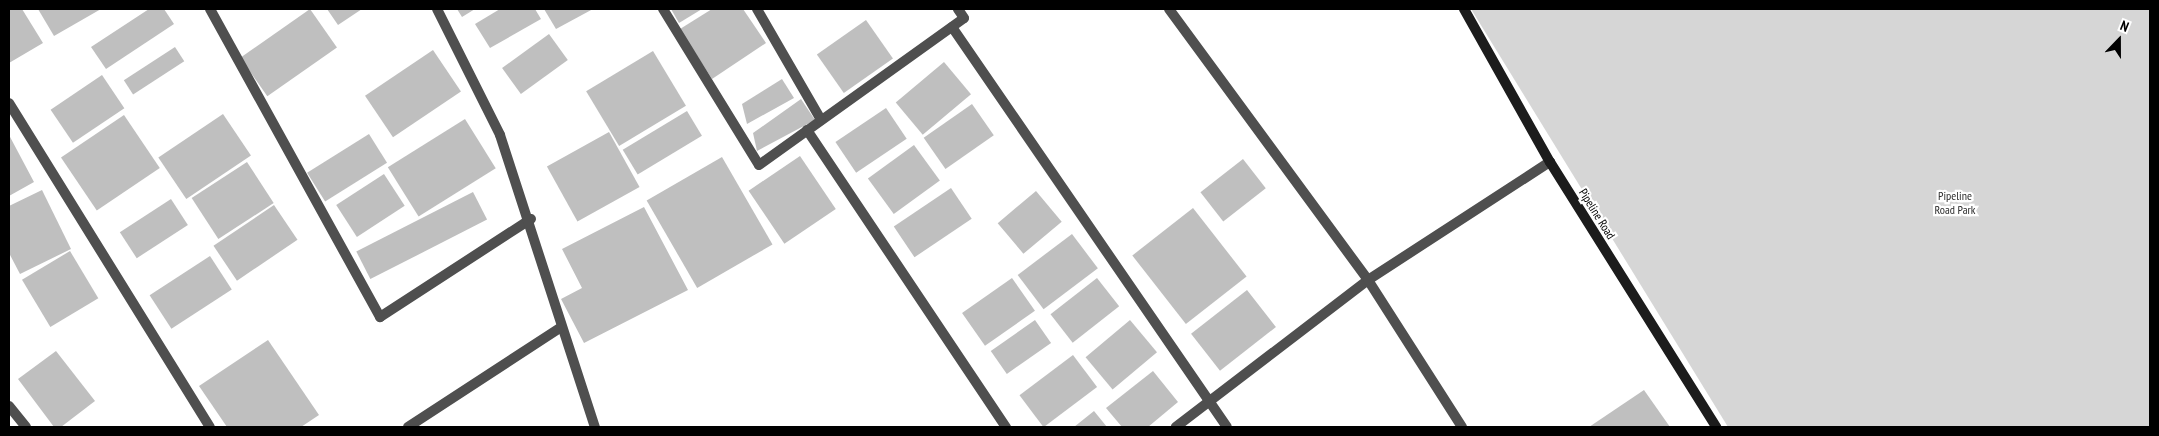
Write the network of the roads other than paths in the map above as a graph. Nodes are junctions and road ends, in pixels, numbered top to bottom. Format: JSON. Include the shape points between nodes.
{"nodes":[{"id":1,"x":210,"y":9,"type":"edge"},
{"id":2,"x":437,"y":9,"type":"edge"},
{"id":3,"x":663,"y":9,"type":"edge"},
{"id":4,"x":757,"y":9,"type":"edge"},
{"id":5,"x":958,"y":9,"type":"edge"},
{"id":6,"x":1169,"y":9,"type":"edge"},
{"id":7,"x":1464,"y":9,"type":"edge"},
{"id":8,"x":952,"y":27,"type":"junction"},
{"id":9,"x":9,"y":103,"type":"edge"},
{"id":10,"x":821,"y":120,"type":"junction"},
{"id":11,"x":807,"y":130,"type":"junction"},
{"id":12,"x":1550,"y":162,"type":"junction"},
{"id":13,"x":531,"y":219,"type":"junction"},
{"id":14,"x":1368,"y":280,"type":"junction"},
{"id":15,"x":560,"y":328,"type":"junction"},
{"id":16,"x":1210,"y":401,"type":"junction"},
{"id":17,"x":9,"y":406,"type":"edge"},
{"id":18,"x":26,"y":427,"type":"edge"},
{"id":19,"x":210,"y":427,"type":"edge"},
{"id":20,"x":408,"y":427,"type":"edge"},
{"id":21,"x":595,"y":427,"type":"edge"},
{"id":22,"x":1006,"y":427,"type":"edge"},
{"id":23,"x":1176,"y":427,"type":"edge"},
{"id":24,"x":1227,"y":427,"type":"edge"},
{"id":25,"x":1462,"y":427,"type":"edge"},
{"id":26,"x":1716,"y":427,"type":"edge"}],
"edges":[{"from":1,"to":13,"type":"street","via":[[380,317]]},
{"from":2,"to":13,"type":"street","via":[[500,135]]},
{"from":3,"to":11,"type":"street","via":[[759,164]]},
{"from":4,"to":10,"type":"street"},
{"from":5,"to":8,"type":"street","via":[[964,18]]},
{"from":6,"to":14,"type":"street"},
{"from":7,"to":12,"type":"main road","name":"Pipeline Road"},
{"from":8,"to":10,"type":"street"},
{"from":8,"to":16,"type":"street"},
{"from":9,"to":19,"type":"street"},
{"from":10,"to":11,"type":"street"},
{"from":11,"to":22,"type":"street"},
{"from":12,"to":14,"type":"street"},
{"from":12,"to":26,"type":"main road","name":"Pipeline Road"},
{"from":13,"to":15,"type":"street"},
{"from":14,"to":16,"type":"street"},
{"from":14,"to":25,"type":"street"},
{"from":15,"to":20,"type":"street"},
{"from":15,"to":21,"type":"street"},
{"from":16,"to":23,"type":"street"},
{"from":16,"to":24,"type":"street"},
{"from":17,"to":18,"type":"street"}]}
